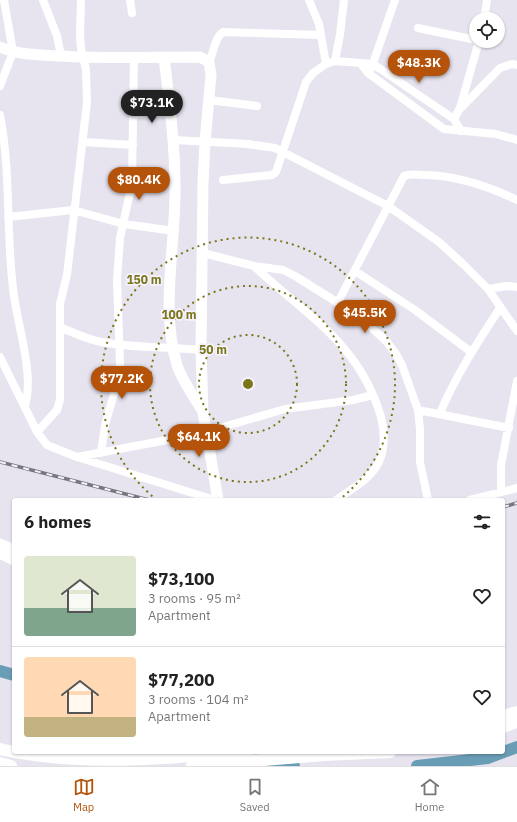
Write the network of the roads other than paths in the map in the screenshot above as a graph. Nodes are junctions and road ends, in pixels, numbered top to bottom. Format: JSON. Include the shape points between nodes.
{"nodes":[{"id":1,"x":4,"y":0,"type":"edge"},
{"id":2,"x":43,"y":0,"type":"edge"},
{"id":3,"x":81,"y":0,"type":"edge"},
{"id":4,"x":130,"y":0,"type":"edge"},
{"id":5,"x":309,"y":0,"type":"edge"},
{"id":6,"x":344,"y":0,"type":"edge"},
{"id":7,"x":395,"y":0,"type":"edge"},
{"id":8,"x":488,"y":0,"type":"edge"},
{"id":9,"x":485,"y":12,"type":"edge"},
{"id":10,"x":132,"y":13,"type":"dead end"},
{"id":11,"x":418,"y":28,"type":"dead end"},
{"id":12,"x":321,"y":35,"type":"junction"},
{"id":13,"x":469,"y":39,"type":"edge"},
{"id":14,"x":0,"y":47,"type":"edge"},
{"id":15,"x":476,"y":48,"type":"edge"},
{"id":16,"x":13,"y":52,"type":"junction"},
{"id":17,"x":62,"y":56,"type":"junction"},
{"id":18,"x":134,"y":57,"type":"junction"},
{"id":19,"x":164,"y":57,"type":"junction"},
{"id":20,"x":84,"y":58,"type":"junction"},
{"id":21,"x":335,"y":61,"type":"junction"},
{"id":22,"x":209,"y":62,"type":"junction"},
{"id":23,"x":326,"y":64,"type":"junction"},
{"id":24,"x":361,"y":64,"type":"junction"},
{"id":25,"x":373,"y":64,"type":"junction"},
{"id":26,"x":517,"y":65,"type":"edge"},
{"id":27,"x":368,"y":73,"type":"junction"},
{"id":28,"x":0,"y":86,"type":"edge"},
{"id":29,"x":209,"y":100,"type":"junction"},
{"id":30,"x":257,"y":106,"type":"dead end"},
{"id":31,"x":460,"y":108,"type":"junction"},
{"id":32,"x":170,"y":113,"type":"junction"},
{"id":33,"x":133,"y":114,"type":"junction"},
{"id":34,"x":0,"y":115,"type":"edge"},
{"id":35,"x":454,"y":119,"type":"junction"},
{"id":36,"x":461,"y":131,"type":"junction"},
{"id":37,"x":2,"y":136,"type":"edge"},
{"id":38,"x":173,"y":140,"type":"junction"},
{"id":39,"x":517,"y":140,"type":"edge"},
{"id":40,"x":83,"y":142,"type":"junction"},
{"id":41,"x":205,"y":142,"type":"junction"},
{"id":42,"x":133,"y":145,"type":"junction"},
{"id":43,"x":283,"y":151,"type":"junction"},
{"id":44,"x":223,"y":180,"type":"dead end"},
{"id":45,"x":517,"y":200,"type":"edge"},
{"id":46,"x":388,"y":206,"type":"junction"},
{"id":47,"x":73,"y":210,"type":"junction"},
{"id":48,"x":8,"y":217,"type":"junction"},
{"id":49,"x":124,"y":224,"type":"junction"},
{"id":50,"x":174,"y":231,"type":"junction"},
{"id":51,"x":203,"y":253,"type":"junction"},
{"id":52,"x":254,"y":266,"type":"junction"},
{"id":53,"x":355,"y":271,"type":"junction"},
{"id":54,"x":517,"y":287,"type":"edge"},
{"id":55,"x":488,"y":289,"type":"junction"},
{"id":56,"x":338,"y":302,"type":"junction"},
{"id":57,"x":500,"y":308,"type":"junction"},
{"id":58,"x":60,"y":327,"type":"junction"},
{"id":59,"x":517,"y":331,"type":"edge"},
{"id":60,"x":120,"y":345,"type":"junction"},
{"id":61,"x":173,"y":347,"type":"junction"},
{"id":62,"x":201,"y":350,"type":"junction"},
{"id":63,"x":471,"y":352,"type":"junction"},
{"id":64,"x":0,"y":357,"type":"edge"},
{"id":65,"x":202,"y":377,"type":"junction"},
{"id":66,"x":185,"y":381,"type":"junction"},
{"id":67,"x":517,"y":381,"type":"edge"},
{"id":68,"x":374,"y":395,"type":"junction"},
{"id":69,"x":25,"y":405,"type":"junction"},
{"id":70,"x":418,"y":410,"type":"junction"},
{"id":71,"x":203,"y":412,"type":"junction"},
{"id":72,"x":440,"y":413,"type":"junction"},
{"id":73,"x":509,"y":428,"type":"junction"},
{"id":74,"x":37,"y":432,"type":"junction"},
{"id":75,"x":207,"y":432,"type":"junction"},
{"id":76,"x":101,"y":453,"type":"junction"},
{"id":77,"x":77,"y":457,"type":"junction"},
{"id":78,"x":517,"y":488,"type":"edge"},
{"id":79,"x":502,"y":492,"type":"junction"},
{"id":80,"x":209,"y":498,"type":"edge"},
{"id":81,"x":218,"y":498,"type":"edge"},
{"id":82,"x":339,"y":498,"type":"edge"},
{"id":83,"x":428,"y":498,"type":"edge"},
{"id":84,"x":478,"y":498,"type":"edge"},
{"id":85,"x":0,"y":544,"type":"edge"},
{"id":86,"x":12,"y":549,"type":"edge"},
{"id":87,"x":0,"y":553,"type":"edge"},
{"id":88,"x":12,"y":559,"type":"edge"},
{"id":89,"x":517,"y":712,"type":"edge"},
{"id":90,"x":505,"y":715,"type":"edge"},
{"id":91,"x":517,"y":722,"type":"edge"},
{"id":92,"x":505,"y":726,"type":"edge"},
{"id":93,"x":0,"y":749,"type":"edge"},
{"id":94,"x":12,"y":751,"type":"edge"},
{"id":95,"x":32,"y":754,"type":"edge"},
{"id":96,"x":98,"y":754,"type":"edge"},
{"id":97,"x":235,"y":754,"type":"edge"},
{"id":98,"x":345,"y":754,"type":"edge"},
{"id":99,"x":84,"y":760,"type":"junction"},
{"id":100,"x":189,"y":761,"type":"edge"},
{"id":101,"x":0,"y":763,"type":"edge"},
{"id":102,"x":11,"y":766,"type":"edge"}],
"edges":[{"from":1,"to":16,"type":"street"},
{"from":2,"to":17,"type":"street"},
{"from":3,"to":20,"type":"street","via":[[80,35]]},
{"from":4,"to":10,"type":"street"},
{"from":5,"to":12,"type":"street"},
{"from":6,"to":21,"type":"street"},
{"from":7,"to":25,"type":"street"},
{"from":8,"to":9,"type":"street"},
{"from":11,"to":13,"type":"street"},
{"from":12,"to":22,"type":"street","via":[[223,32],[219,35]]},
{"from":12,"to":23,"type":"street"},
{"from":14,"to":16,"type":"street"},
{"from":15,"to":31,"type":"street"},
{"from":16,"to":17,"type":"street"},
{"from":16,"to":28,"type":"street"},
{"from":17,"to":20,"type":"street"},
{"from":18,"to":19,"type":"street"},
{"from":18,"to":20,"type":"street"},
{"from":18,"to":33,"type":"street"},
{"from":19,"to":22,"type":"street","via":[[200,57]]},
{"from":19,"to":32,"type":"street"},
{"from":20,"to":40,"type":"street","via":[[88,83]]},
{"from":21,"to":23,"type":"street"},
{"from":21,"to":24,"type":"street"},
{"from":22,"to":29,"type":"street"},
{"from":23,"to":43,"type":"street","via":[[313,73],[306,82]]},
{"from":24,"to":25,"type":"street"},
{"from":24,"to":27,"type":"street"},
{"from":25,"to":27,"type":"street"},
{"from":25,"to":35,"type":"street"},
{"from":26,"to":31,"type":"street","via":[[500,68]]},
{"from":27,"to":36,"type":"street","via":[[444,129]]},
{"from":29,"to":30,"type":"street"},
{"from":29,"to":41,"type":"street"},
{"from":31,"to":35,"type":"street"},
{"from":32,"to":33,"type":"street"},
{"from":32,"to":38,"type":"street"},
{"from":33,"to":42,"type":"street"},
{"from":34,"to":37,"type":"street"},
{"from":35,"to":36,"type":"street"},
{"from":36,"to":39,"type":"street","via":[[496,134]]},
{"from":37,"to":48,"type":"street"},
{"from":38,"to":41,"type":"street"},
{"from":38,"to":50,"type":"street"},
{"from":40,"to":42,"type":"street"},
{"from":40,"to":47,"type":"street"},
{"from":41,"to":43,"type":"street","via":[[267,146]]},
{"from":41,"to":51,"type":"street"},
{"from":42,"to":49,"type":"street","via":[[132,183]]},
{"from":43,"to":44,"type":"street","via":[[277,170],[272,175]]},
{"from":43,"to":46,"type":"street"},
{"from":45,"to":46,"type":"street","via":[[493,189],[451,176],[412,174],[403,178]]},
{"from":46,"to":53,"type":"street"},
{"from":46,"to":55,"type":"street","via":[[439,242]]},
{"from":47,"to":48,"type":"street"},
{"from":47,"to":49,"type":"street"},
{"from":47,"to":58,"type":"street","via":[[67,275],[60,304]]},
{"from":48,"to":69,"type":"street","via":[[13,290],[28,390]]},
{"from":49,"to":50,"type":"street"},
{"from":49,"to":60,"type":"street","via":[[118,255],[117,280]]},
{"from":50,"to":61,"type":"street","via":[[170,278]]},
{"from":51,"to":52,"type":"street"},
{"from":51,"to":62,"type":"street"},
{"from":52,"to":56,"type":"street","via":[[283,270]]},
{"from":52,"to":68,"type":"street","via":[[333,334]]},
{"from":53,"to":56,"type":"street"},
{"from":53,"to":63,"type":"street","via":[[415,310]]},
{"from":54,"to":55,"type":"street"},
{"from":55,"to":57,"type":"street"},
{"from":56,"to":70,"type":"street","via":[[377,331],[396,354],[408,378]]},
{"from":57,"to":59,"type":"street"},
{"from":57,"to":63,"type":"street"},
{"from":58,"to":60,"type":"street","via":[[86,337]]},
{"from":58,"to":74,"type":"street","via":[[60,400],[57,410]]},
{"from":60,"to":61,"type":"street"},
{"from":60,"to":76,"type":"street","via":[[118,380],[105,425]]},
{"from":61,"to":62,"type":"street"},
{"from":61,"to":66,"type":"street"},
{"from":62,"to":65,"type":"street"},
{"from":63,"to":72,"type":"street"},
{"from":64,"to":69,"type":"street"},
{"from":65,"to":66,"type":"street","via":[[196,384]]},
{"from":65,"to":71,"type":"street"},
{"from":66,"to":71,"type":"street"},
{"from":67,"to":73,"type":"street"},
{"from":68,"to":75,"type":"street","via":[[286,409]]},
{"from":68,"to":82,"type":"street","via":[[384,436],[382,455],[368,477]]},
{"from":69,"to":74,"type":"street"},
{"from":70,"to":72,"type":"street"},
{"from":70,"to":83,"type":"street","via":[[420,462]]},
{"from":71,"to":75,"type":"street"},
{"from":72,"to":73,"type":"street"},
{"from":73,"to":79,"type":"street","via":[[501,465]]},
{"from":74,"to":77,"type":"street","via":[[47,445]]},
{"from":75,"to":76,"type":"street"},
{"from":75,"to":81,"type":"street"},
{"from":76,"to":77,"type":"street"},
{"from":77,"to":80,"type":"street"},
{"from":78,"to":79,"type":"street"},
{"from":79,"to":84,"type":"street"},
{"from":85,"to":86,"type":"street"},
{"from":87,"to":88,"type":"street"},
{"from":89,"to":90,"type":"main road"},
{"from":91,"to":92,"type":"main road"},
{"from":93,"to":94,"type":"main road"},
{"from":95,"to":99,"type":"main road"},
{"from":96,"to":99,"type":"street"},
{"from":97,"to":100,"type":"main road"},
{"from":98,"to":100,"type":"main road"},
{"from":99,"to":100,"type":"main road"},
{"from":101,"to":102,"type":"main road"}]}
